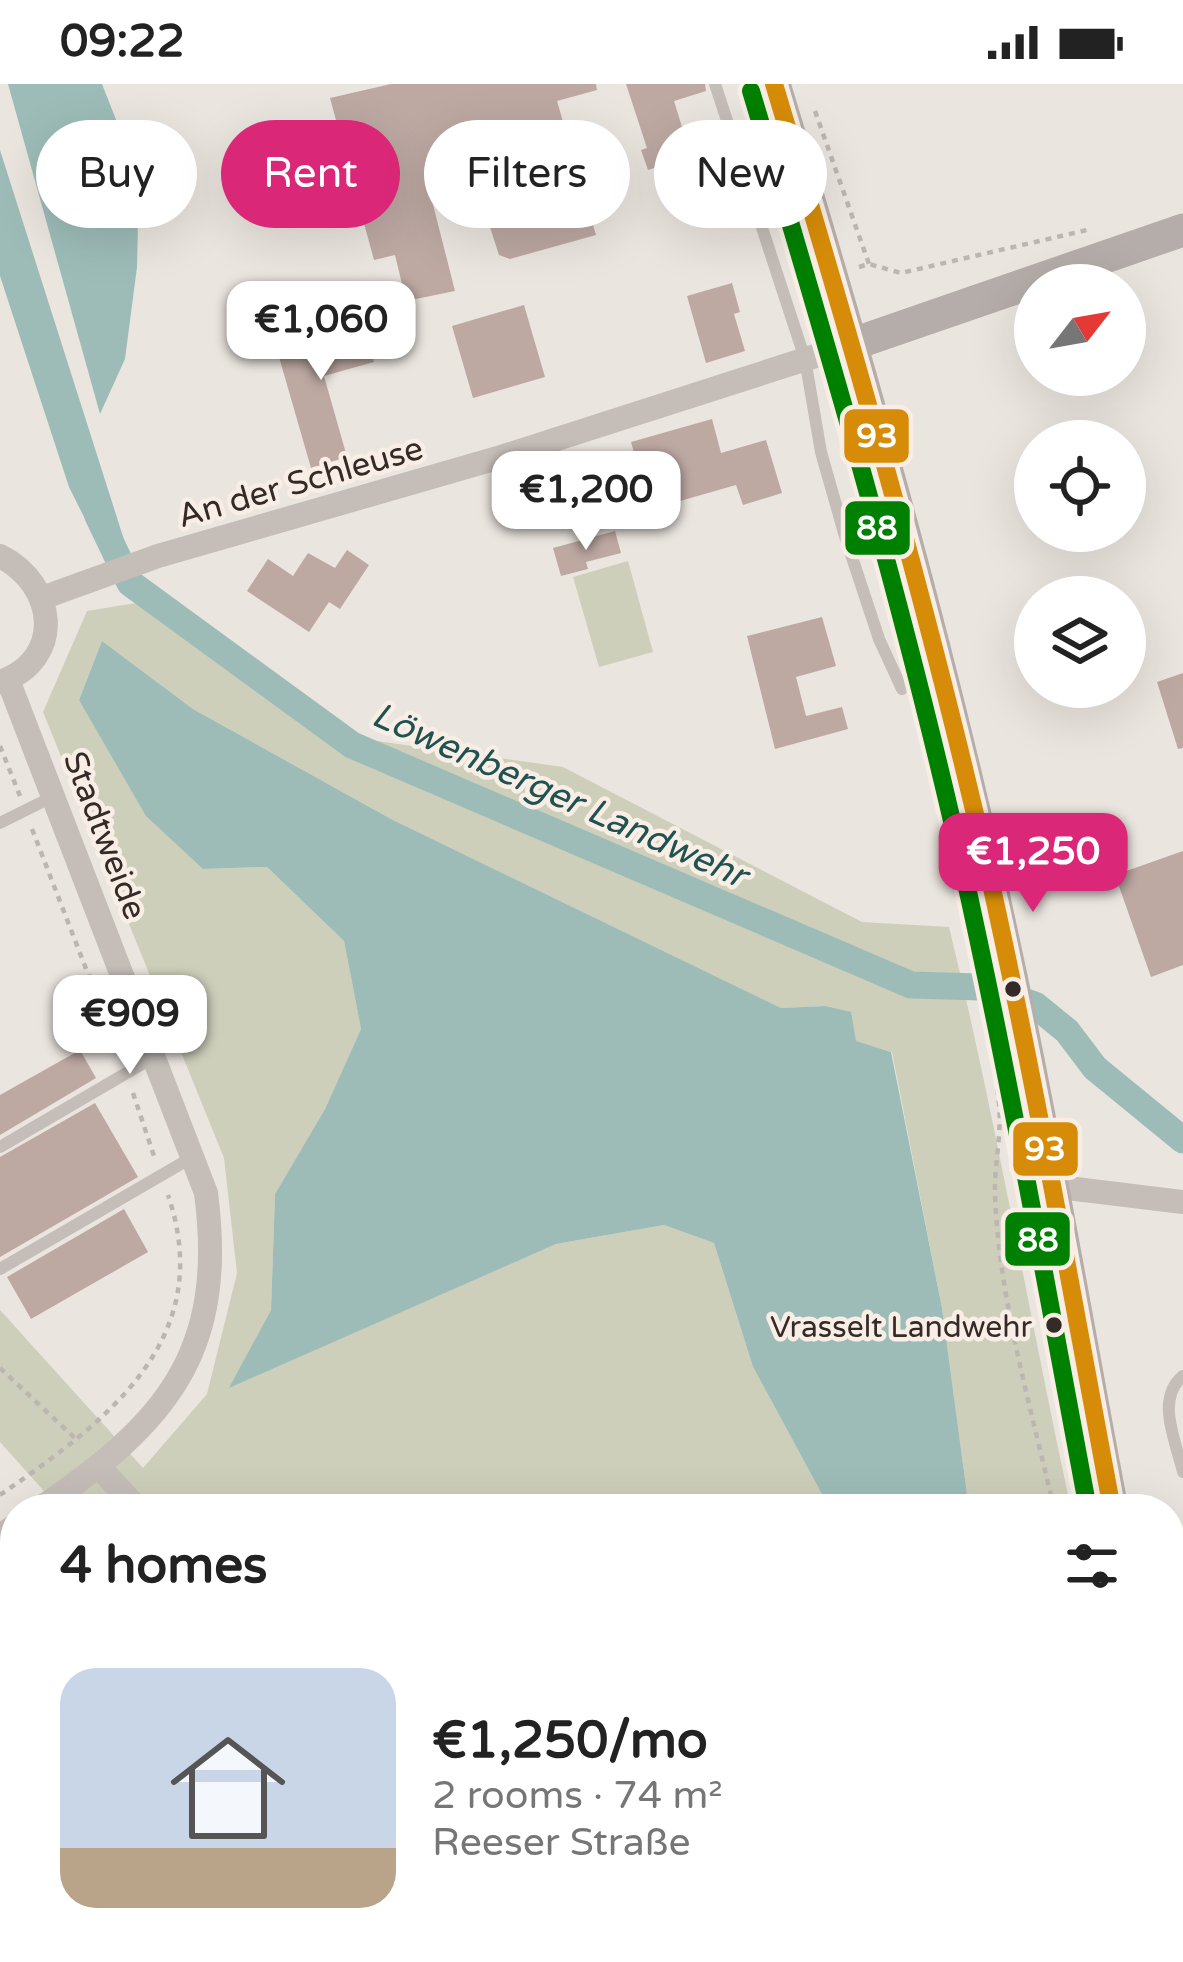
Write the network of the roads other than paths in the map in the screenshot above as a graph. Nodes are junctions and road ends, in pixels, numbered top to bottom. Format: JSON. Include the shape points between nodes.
{"nodes":[{"id":1,"x":715,"y":84,"type":"edge"},
{"id":2,"x":774,"y":84,"type":"edge"},
{"id":3,"x":1183,"y":230,"type":"edge"},
{"id":4,"x":853,"y":344,"type":"junction"},
{"id":5,"x":805,"y":359,"type":"junction"},
{"id":6,"x":0,"y":556,"type":"edge"},
{"id":7,"x":43,"y":598,"type":"junction"},
{"id":8,"x":4,"y":681,"type":"edge"},
{"id":9,"x":902,"y":689,"type":"dead end"},
{"id":10,"x":56,"y":796,"type":"junction"},
{"id":11,"x":0,"y":823,"type":"edge"},
{"id":12,"x":154,"y":1056,"type":"junction"},
{"id":13,"x":0,"y":1147,"type":"edge"},
{"id":14,"x":192,"y":1157,"type":"junction"},
{"id":15,"x":1051,"y":1186,"type":"junction"},
{"id":16,"x":1183,"y":1202,"type":"edge"},
{"id":17,"x":0,"y":1269,"type":"edge"},
{"id":18,"x":1183,"y":1376,"type":"edge"},
{"id":19,"x":100,"y":1468,"type":"junction"},
{"id":20,"x":1183,"y":1472,"type":"edge"},
{"id":21,"x":62,"y":1494,"type":"edge"},
{"id":22,"x":124,"y":1494,"type":"edge"},
{"id":23,"x":1109,"y":1494,"type":"edge"}],
"edges":[{"from":1,"to":5,"type":"lane"},
{"from":2,"to":4,"type":"main road"},
{"from":3,"to":4,"type":"main road"},
{"from":4,"to":5,"type":"street","name":"An der Schleuse"},
{"from":4,"to":15,"type":"main road","via":[[949,703]]},
{"from":5,"to":7,"type":"street","name":"An der Schleuse"},
{"from":5,"to":9,"type":"lane","via":[[844,533]]},
{"from":6,"to":7,"type":"street","via":[[18,565]]},
{"from":7,"to":8,"type":"street","via":[[37,654]]},
{"from":8,"to":10,"type":"street","name":"Stadtweide"},
{"from":10,"to":11,"type":"lane"},
{"from":10,"to":12,"type":"street","name":"Stadtweide"},
{"from":12,"to":13,"type":"lane"},
{"from":12,"to":14,"type":"street","name":"Stadtweide"},
{"from":14,"to":17,"type":"lane"},
{"from":14,"to":19,"type":"street","name":"Stadtweide","via":[[212,1240],[198,1342],[176,1384]]},
{"from":15,"to":16,"type":"street"},
{"from":15,"to":23,"type":"main road"},
{"from":18,"to":20,"type":"lane","via":[[1167,1402]]},
{"from":19,"to":21,"type":"street","name":"Stadtweide"},
{"from":19,"to":22,"type":"street"}]}
